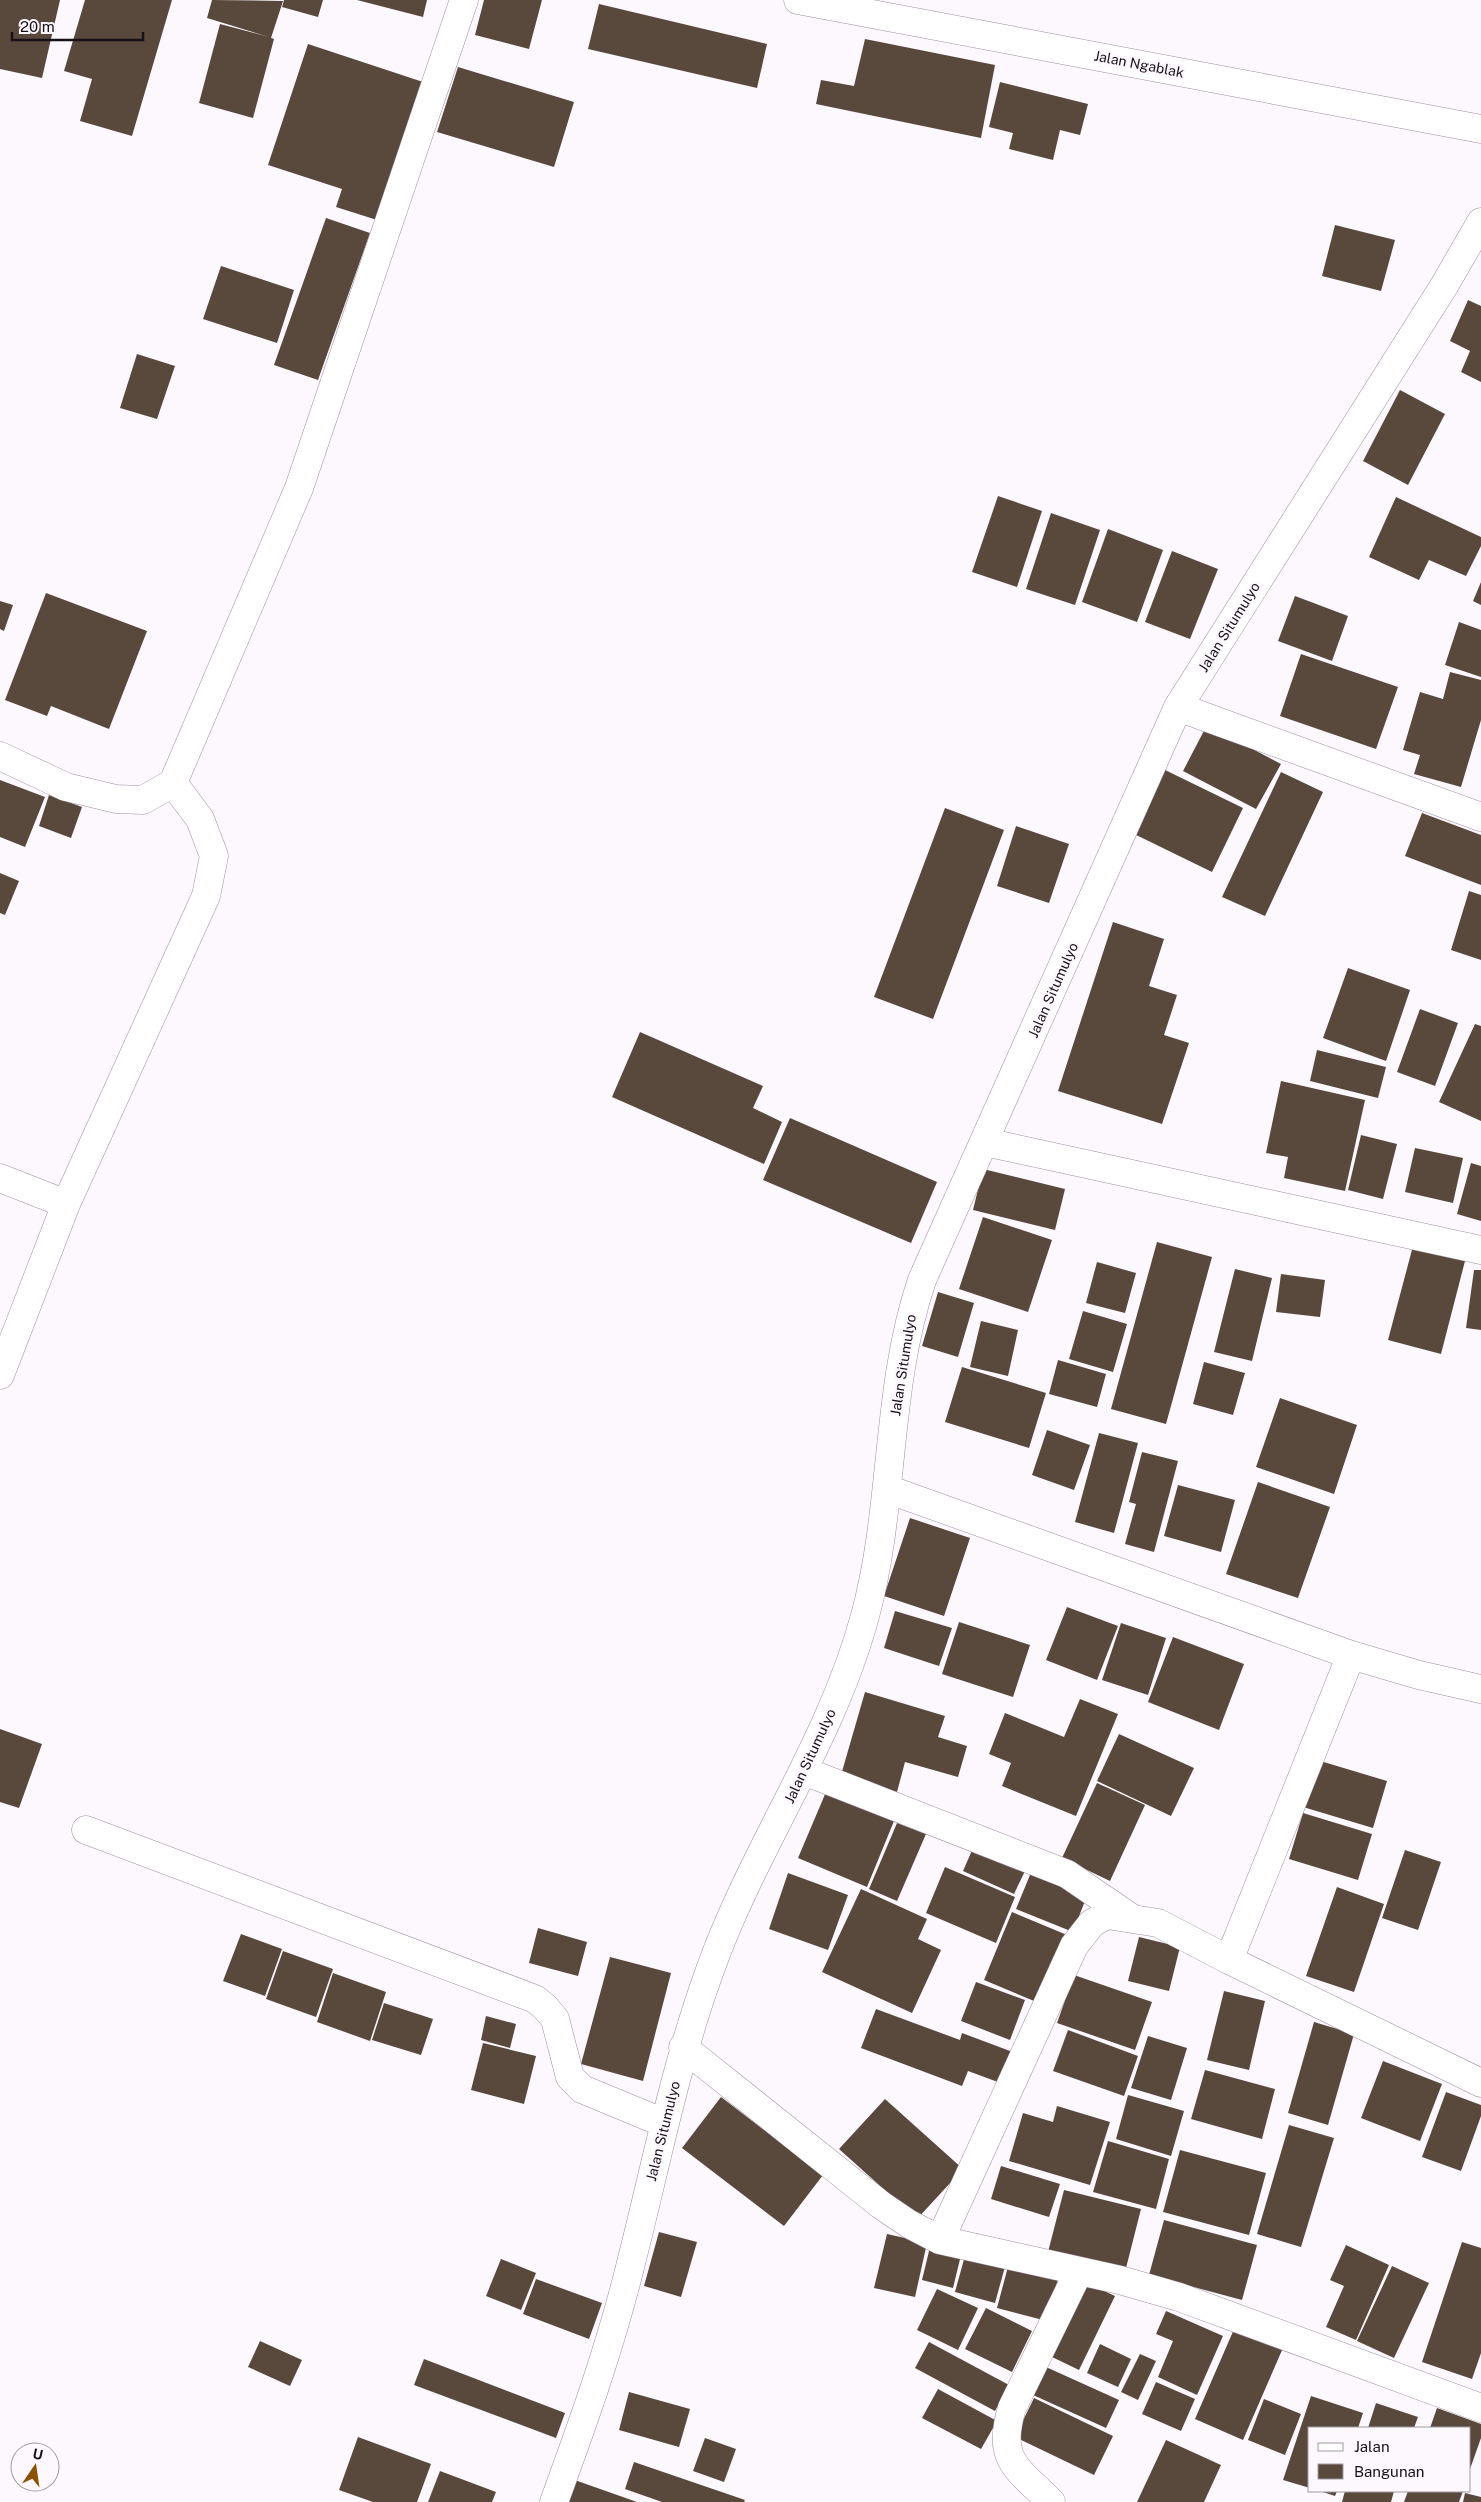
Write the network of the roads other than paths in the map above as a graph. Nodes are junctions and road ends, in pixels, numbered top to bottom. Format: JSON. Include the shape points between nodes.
{"nodes":[{"id":1,"x":464,"y":0,"type":"edge"},
{"id":2,"x":798,"y":0,"type":"edge"},
{"id":3,"x":913,"y":10,"type":"edge"},
{"id":4,"x":1481,"y":129,"type":"edge"},
{"id":5,"x":1481,"y":222,"type":"edge"},
{"id":6,"x":1178,"y":707,"type":"junction"},
{"id":7,"x":0,"y":756,"type":"edge"},
{"id":8,"x":172,"y":784,"type":"junction"},
{"id":9,"x":1481,"y":817,"type":"edge"},
{"id":10,"x":985,"y":1142,"type":"junction"},
{"id":11,"x":0,"y":1178,"type":"edge"},
{"id":12,"x":66,"y":1204,"type":"junction"},
{"id":13,"x":1481,"y":1250,"type":"edge"},
{"id":14,"x":0,"y":1375,"type":"edge"},
{"id":15,"x":887,"y":1489,"type":"junction"},
{"id":16,"x":1351,"y":1655,"type":"junction"},
{"id":17,"x":1481,"y":1688,"type":"edge"},
{"id":18,"x":804,"y":1771,"type":"junction"},
{"id":19,"x":86,"y":1830,"type":"dead end"},
{"id":20,"x":1130,"y":1917,"type":"junction"},
{"id":21,"x":1229,"y":1960,"type":"junction"},
{"id":22,"x":683,"y":2047,"type":"junction"},
{"id":23,"x":1481,"y":2083,"type":"edge"},
{"id":24,"x":664,"y":2123,"type":"junction"},
{"id":25,"x":940,"y":2240,"type":"junction"},
{"id":26,"x":1079,"y":2271,"type":"junction"},
{"id":27,"x":1481,"y":2408,"type":"edge"},
{"id":28,"x":554,"y":2502,"type":"edge"},
{"id":29,"x":1051,"y":2502,"type":"edge"}],
"edges":[{"from":1,"to":8,"type":"street","via":[[299,488]]},
{"from":2,"to":3,"type":"street","name":"Jalan Ngablak"},
{"from":3,"to":4,"type":"street","name":"Jalan Ngablak"},
{"from":5,"to":6,"type":"street","name":"Jalan Situmulyo","via":[[1444,286]]},
{"from":6,"to":9,"type":"street"},
{"from":6,"to":10,"type":"street","name":"Jalan Situmulyo"},
{"from":7,"to":8,"type":"street","via":[[66,787],[116,799],[143,800]]},
{"from":8,"to":12,"type":"street","via":[[200,819],[214,856],[206,896]]},
{"from":10,"to":13,"type":"street"},
{"from":10,"to":15,"type":"street","name":"Jalan Situmulyo","via":[[935,1249],[910,1314],[898,1376]]},
{"from":11,"to":12,"type":"street"},
{"from":12,"to":14,"type":"street"},
{"from":15,"to":16,"type":"street"},
{"from":15,"to":18,"type":"street","name":"Jalan Situmulyo","via":[[865,1617],[847,1674]]},
{"from":16,"to":17,"type":"street","via":[[1419,1675]]},
{"from":16,"to":21,"type":"street"},
{"from":18,"to":20,"type":"street","via":[[1067,1874]]},
{"from":18,"to":22,"type":"street","name":"Jalan Situmulyo","via":[[728,1926]]},
{"from":19,"to":24,"type":"street","via":[[535,1999],[555,2019],[570,2077],[582,2089]]},
{"from":20,"to":21,"type":"street","via":[[1158,1923]]},
{"from":20,"to":25,"type":"street","via":[[1107,1915],[1092,1923],[1074,1946]]},
{"from":21,"to":23,"type":"street"},
{"from":22,"to":24,"type":"street","name":"Jalan Situmulyo"},
{"from":22,"to":25,"type":"street","via":[[881,2205]]},
{"from":24,"to":28,"type":"street","name":"Jalan Situmulyo","via":[[610,2342]]},
{"from":25,"to":26,"type":"street"},
{"from":26,"to":27,"type":"street","via":[[1214,2308]]},
{"from":26,"to":29,"type":"street","via":[[1012,2408],[1006,2427],[1005,2441],[1012,2463]]}]}
